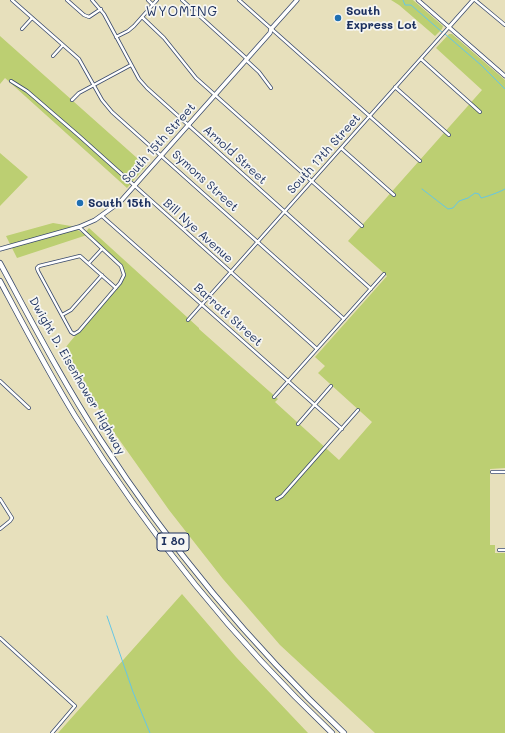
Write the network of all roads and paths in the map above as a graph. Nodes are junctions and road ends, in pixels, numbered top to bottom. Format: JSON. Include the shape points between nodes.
{"nodes":[{"id":1,"x":12,"y":0,"type":"edge"},
{"id":2,"x":67,"y":0,"type":"edge"},
{"id":3,"x":92,"y":0,"type":"edge"},
{"id":4,"x":148,"y":0,"type":"edge"},
{"id":5,"x":157,"y":0,"type":"edge"},
{"id":6,"x":182,"y":0,"type":"edge"},
{"id":7,"x":239,"y":0,"type":"edge"},
{"id":8,"x":297,"y":0,"type":"edge"},
{"id":9,"x":418,"y":0,"type":"edge"},
{"id":10,"x":474,"y":0,"type":"edge"},
{"id":11,"x":153,"y":4,"type":"junction"},
{"id":12,"x":101,"y":9,"type":"junction"},
{"id":13,"x":142,"y":17,"type":"junction"},
{"id":14,"x":32,"y":18,"type":"junction"},
{"id":15,"x":505,"y":25,"type":"edge"},
{"id":16,"x":449,"y":27,"type":"junction"},
{"id":17,"x":22,"y":28,"type":"dead end"},
{"id":18,"x":271,"y":29,"type":"junction"},
{"id":19,"x":116,"y":37,"type":"junction"},
{"id":20,"x":64,"y":45,"type":"junction"},
{"id":21,"x":54,"y":56,"type":"dead end"},
{"id":22,"x":421,"y":58,"type":"junction"},
{"id":23,"x":247,"y":59,"type":"junction"},
{"id":24,"x":131,"y":65,"type":"junction"},
{"id":25,"x":505,"y":76,"type":"edge"},
{"id":26,"x":11,"y":80,"type":"dead end"},
{"id":27,"x":94,"y":85,"type":"junction"},
{"id":28,"x":395,"y":87,"type":"junction"},
{"id":29,"x":271,"y":88,"type":"dead end"},
{"id":30,"x":215,"y":95,"type":"junction"},
{"id":31,"x":72,"y":100,"type":"dead end"},
{"id":32,"x":480,"y":112,"type":"dead end"},
{"id":33,"x":370,"y":116,"type":"junction"},
{"id":34,"x":188,"y":125,"type":"junction"},
{"id":35,"x":449,"y":135,"type":"dead end"},
{"id":36,"x":341,"y":148,"type":"junction"},
{"id":37,"x":162,"y":155,"type":"junction"},
{"id":38,"x":420,"y":161,"type":"dead end"},
{"id":39,"x":311,"y":182,"type":"junction"},
{"id":40,"x":134,"y":186,"type":"junction"},
{"id":41,"x":394,"y":195,"type":"dead end"},
{"id":42,"x":285,"y":211,"type":"junction"},
{"id":43,"x":102,"y":216,"type":"junction"},
{"id":44,"x":362,"y":226,"type":"dead end"},
{"id":45,"x":79,"y":227,"type":"junction"},
{"id":46,"x":258,"y":241,"type":"junction"},
{"id":47,"x":2,"y":248,"type":"edge"},
{"id":48,"x":102,"y":248,"type":"junction"},
{"id":49,"x":0,"y":263,"type":"edge"},
{"id":50,"x":89,"y":263,"type":"junction"},
{"id":51,"x":231,"y":272,"type":"junction"},
{"id":52,"x":384,"y":274,"type":"dead end"},
{"id":53,"x":102,"y":275,"type":"junction"},
{"id":54,"x":0,"y":281,"type":"edge"},
{"id":55,"x":116,"y":288,"type":"junction"},
{"id":56,"x":371,"y":289,"type":"junction"},
{"id":57,"x":202,"y":304,"type":"junction"},
{"id":58,"x":62,"y":315,"type":"junction"},
{"id":59,"x":344,"y":319,"type":"junction"},
{"id":60,"x":188,"y":320,"type":"dead end"},
{"id":61,"x":317,"y":349,"type":"junction"},
{"id":62,"x":0,"y":381,"type":"edge"},
{"id":63,"x":288,"y":381,"type":"junction"},
{"id":64,"x":331,"y":386,"type":"dead end"},
{"id":65,"x":274,"y":397,"type":"dead end"},
{"id":66,"x":315,"y":405,"type":"junction"},
{"id":67,"x":29,"y":408,"type":"dead end"},
{"id":68,"x":358,"y":410,"type":"dead end"},
{"id":69,"x":298,"y":424,"type":"dead end"},
{"id":70,"x":342,"y":429,"type":"junction"},
{"id":71,"x":492,"y":472,"type":"dead end"},
{"id":72,"x":505,"y":472,"type":"edge"},
{"id":73,"x":0,"y":499,"type":"edge"},
{"id":74,"x":277,"y":499,"type":"dead end"},
{"id":75,"x":0,"y":529,"type":"edge"},
{"id":76,"x":499,"y":550,"type":"dead end"},
{"id":77,"x":505,"y":550,"type":"edge"},
{"id":78,"x":0,"y":638,"type":"edge"},
{"id":79,"x":52,"y":733,"type":"edge"},
{"id":80,"x":332,"y":733,"type":"edge"},
{"id":81,"x":344,"y":733,"type":"edge"}],
"edges":[{"from":1,"to":14,"type":"street","name":"Symons Street"},
{"from":2,"to":12,"type":"street","via":[[84,16],[89,17]]},
{"from":3,"to":12,"type":"street","name":"Arnold Street"},
{"from":4,"to":11,"type":"street"},
{"from":5,"to":11,"type":"street"},
{"from":6,"to":23,"type":"street"},
{"from":7,"to":18,"type":"street"},
{"from":8,"to":18,"type":"main road","name":"South 15th Street"},
{"from":9,"to":16,"type":"street"},
{"from":10,"to":15,"type":"street"},
{"from":10,"to":16,"type":"street","name":"South 17th Street"},
{"from":11,"to":13,"type":"street"},
{"from":12,"to":19,"type":"street","name":"Arnold Street"},
{"from":13,"to":19,"type":"street","via":[[128,31]]},
{"from":13,"to":30,"type":"street","via":[[164,38],[190,72]]},
{"from":14,"to":17,"type":"street"},
{"from":14,"to":20,"type":"street","name":"Symons Street"},
{"from":16,"to":22,"type":"street","name":"South 17th Street"},
{"from":16,"to":25,"type":"street"},
{"from":18,"to":23,"type":"main road","name":"South 15th Street"},
{"from":18,"to":33,"type":"street"},
{"from":19,"to":24,"type":"street","name":"Arnold Street"},
{"from":20,"to":21,"type":"street"},
{"from":20,"to":27,"type":"street","name":"Symons Street","via":[[79,60]]},
{"from":22,"to":28,"type":"street","name":"South 17th Street"},
{"from":22,"to":32,"type":"street"},
{"from":23,"to":29,"type":"street"},
{"from":23,"to":30,"type":"main road","name":"South 15th Street"},
{"from":24,"to":27,"type":"street"},
{"from":24,"to":34,"type":"street","name":"Arnold Street","via":[[147,88]]},
{"from":26,"to":40,"type":"street","name":"Bill Nye Avenue","via":[[27,91]]},
{"from":27,"to":31,"type":"street"},
{"from":27,"to":37,"type":"street","name":"Symons Street","via":[[112,112]]},
{"from":28,"to":33,"type":"street","name":"South 17th Street"},
{"from":28,"to":35,"type":"street"},
{"from":30,"to":34,"type":"main road","name":"South 15th Street"},
{"from":30,"to":39,"type":"street"},
{"from":33,"to":36,"type":"street","name":"South 17th Street"},
{"from":33,"to":38,"type":"street"},
{"from":34,"to":37,"type":"main road","name":"South 15th Street"},
{"from":34,"to":42,"type":"street","name":"Arnold Street"},
{"from":36,"to":39,"type":"street","name":"South 17th Street"},
{"from":36,"to":41,"type":"street"},
{"from":37,"to":40,"type":"main road","name":"South 15th Street"},
{"from":37,"to":46,"type":"street","name":"Symons Street"},
{"from":39,"to":42,"type":"street","name":"South 17th Street"},
{"from":39,"to":44,"type":"street"},
{"from":40,"to":43,"type":"main road","name":"South 15th Street","via":[[120,202]]},
{"from":40,"to":51,"type":"street","name":"Bill Nye Avenue"},
{"from":42,"to":46,"type":"street","name":"South 17th Street"},
{"from":42,"to":56,"type":"street","name":"Arnold Street"},
{"from":43,"to":45,"type":"main road","name":"South 15th Street"},
{"from":43,"to":57,"type":"street","name":"Barratt Street"},
{"from":45,"to":47,"type":"main road","name":"South 15th Street"},
{"from":45,"to":48,"type":"street"},
{"from":46,"to":51,"type":"street","name":"South 17th Street"},
{"from":46,"to":59,"type":"street","name":"Symons Street"},
{"from":48,"to":50,"type":"street"},
{"from":48,"to":55,"type":"street","via":[[124,272]]},
{"from":49,"to":81,"type":"highway","name":"Dwight D. Eisenhower Highway","number":"I 80","via":[[87,418],[168,537],[253,639]]},
{"from":50,"to":53,"type":"street"},
{"from":50,"to":58,"type":"street","via":[[77,256],[38,267]]},
{"from":51,"to":57,"type":"street","name":"South 17th Street"},
{"from":51,"to":61,"type":"street","name":"Bill Nye Avenue"},
{"from":52,"to":56,"type":"street"},
{"from":53,"to":55,"type":"street"},
{"from":53,"to":58,"type":"street","via":[[70,310]]},
{"from":54,"to":80,"type":"highway","name":"Dwight D. Eisenhower Highway","number":"I 80","via":[[65,398],[129,498],[238,635]]},
{"from":55,"to":58,"type":"street","via":[[74,334]]},
{"from":56,"to":59,"type":"street"},
{"from":57,"to":60,"type":"street","name":"South 17th Street"},
{"from":57,"to":63,"type":"street","name":"Barratt Street"},
{"from":59,"to":61,"type":"street"},
{"from":61,"to":63,"type":"street"},
{"from":62,"to":67,"type":"street"},
{"from":63,"to":65,"type":"street"},
{"from":63,"to":66,"type":"street","name":"Barratt Street"},
{"from":64,"to":66,"type":"street"},
{"from":66,"to":69,"type":"street"},
{"from":66,"to":70,"type":"street","name":"Barratt Street"},
{"from":68,"to":70,"type":"street"},
{"from":70,"to":74,"type":"street"},
{"from":71,"to":72,"type":"street"},
{"from":73,"to":75,"type":"street","via":[[12,518]]},
{"from":76,"to":77,"type":"street"},
{"from":78,"to":79,"type":"street","via":[[75,706]]}]}
